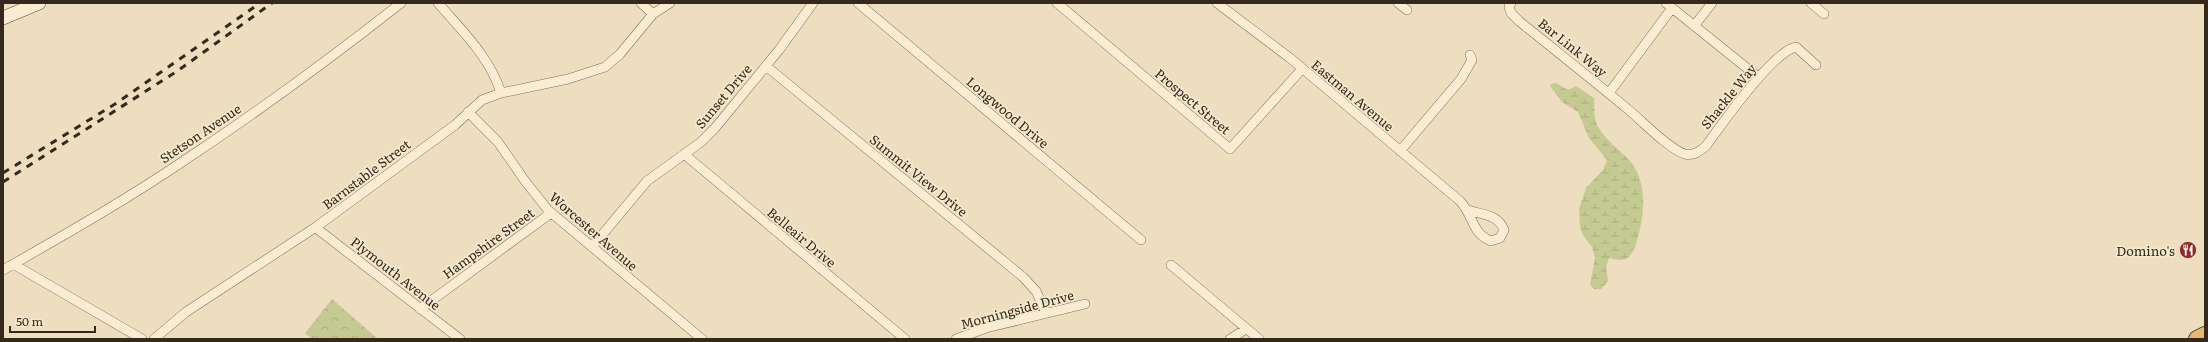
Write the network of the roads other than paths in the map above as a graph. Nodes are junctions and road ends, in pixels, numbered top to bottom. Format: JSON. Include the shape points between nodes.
{"nodes":[{"id":1,"x":39,"y":3,"type":"edge"},
{"id":2,"x":401,"y":3,"type":"edge"},
{"id":3,"x":438,"y":3,"type":"edge"},
{"id":4,"x":641,"y":3,"type":"edge"},
{"id":5,"x":670,"y":3,"type":"edge"},
{"id":6,"x":813,"y":3,"type":"edge"},
{"id":7,"x":858,"y":3,"type":"edge"},
{"id":8,"x":1057,"y":3,"type":"edge"},
{"id":9,"x":1217,"y":3,"type":"edge"},
{"id":10,"x":1398,"y":3,"type":"edge"},
{"id":11,"x":1511,"y":3,"type":"edge"},
{"id":12,"x":1712,"y":3,"type":"edge"},
{"id":13,"x":1811,"y":3,"type":"edge"},
{"id":14,"x":1669,"y":6,"type":"edge"},
{"id":15,"x":1407,"y":10,"type":"dead end"},
{"id":16,"x":653,"y":14,"type":"junction"},
{"id":17,"x":1824,"y":14,"type":"dead end"},
{"id":18,"x":3,"y":18,"type":"edge"},
{"id":19,"x":1694,"y":26,"type":"junction"},
{"id":20,"x":1470,"y":54,"type":"dead end"},
{"id":21,"x":1816,"y":65,"type":"dead end"},
{"id":22,"x":766,"y":66,"type":"junction"},
{"id":23,"x":1302,"y":69,"type":"junction"},
{"id":24,"x":1758,"y":77,"type":"junction"},
{"id":25,"x":501,"y":93,"type":"junction"},
{"id":26,"x":1609,"y":93,"type":"junction"},
{"id":27,"x":468,"y":112,"type":"junction"},
{"id":28,"x":1400,"y":152,"type":"junction"},
{"id":29,"x":1699,"y":152,"type":"joint"},
{"id":30,"x":684,"y":154,"type":"junction"},
{"id":31,"x":1468,"y":210,"type":"dead end"},
{"id":32,"x":551,"y":213,"type":"junction"},
{"id":33,"x":316,"y":228,"type":"junction"},
{"id":34,"x":1141,"y":240,"type":"dead end"},
{"id":35,"x":592,"y":247,"type":"junction"},
{"id":36,"x":13,"y":264,"type":"junction"},
{"id":37,"x":1171,"y":265,"type":"dead end"},
{"id":38,"x":3,"y":270,"type":"edge"},
{"id":39,"x":1085,"y":304,"type":"dead end"},
{"id":40,"x":420,"y":309,"type":"junction"},
{"id":41,"x":1046,"y":313,"type":"junction"},
{"id":42,"x":1246,"y":329,"type":"junction"},
{"id":43,"x":2205,"y":335,"type":"edge"},
{"id":44,"x":142,"y":339,"type":"edge"},
{"id":45,"x":154,"y":339,"type":"edge"},
{"id":46,"x":460,"y":339,"type":"edge"},
{"id":47,"x":702,"y":339,"type":"edge"},
{"id":48,"x":905,"y":339,"type":"edge"},
{"id":49,"x":956,"y":339,"type":"edge"},
{"id":50,"x":1230,"y":339,"type":"edge"},
{"id":51,"x":1259,"y":339,"type":"edge"},
{"id":52,"x":2196,"y":339,"type":"edge"}],
"edges":[{"from":1,"to":18,"type":"main road"},
{"from":2,"to":36,"type":"street","name":"Stetson Avenue","via":[[350,43],[184,161],[84,224]]},
{"from":3,"to":25,"type":"street","via":[[481,52],[497,78]]},
{"from":4,"to":16,"type":"street"},
{"from":5,"to":16,"type":"street","name":"Barnstable Street"},
{"from":6,"to":22,"type":"street","name":"Sunset Drive"},
{"from":7,"to":34,"type":"street","name":"Longwood Drive"},
{"from":8,"to":23,"type":"street","name":"Prospect Street","via":[[1230,149]]},
{"from":9,"to":23,"type":"street","name":"Eastman Avenue"},
{"from":10,"to":15,"type":"street"},
{"from":11,"to":26,"type":"street","name":"Bar Link Way","via":[[1511,13],[1518,21]]},
{"from":12,"to":19,"type":"street"},
{"from":13,"to":17,"type":"street"},
{"from":14,"to":19,"type":"street"},
{"from":14,"to":26,"type":"street","name":"Bar Link Way"},
{"from":16,"to":25,"type":"street","name":"Barnstable Street","via":[[620,54],[605,67],[568,79]]},
{"from":19,"to":24,"type":"street"},
{"from":20,"to":28,"type":"street","via":[[1472,60],[1461,79]]},
{"from":21,"to":24,"type":"street","name":"Shackle Way","via":[[1796,47],[1791,48]]},
{"from":22,"to":30,"type":"street","name":"Sunset Drive","via":[[715,128]]},
{"from":22,"to":41,"type":"street","name":"Summit View Drive","via":[[1023,277],[1036,291]]},
{"from":23,"to":28,"type":"street","name":"Eastman Avenue"},
{"from":24,"to":29,"type":"street","name":"Shackle Way"},
{"from":25,"to":27,"type":"street","name":"Barnstable Street","via":[[482,100]]},
{"from":26,"to":29,"type":"street","name":"Bar Link Way","via":[[1684,154],[1692,155]]},
{"from":27,"to":32,"type":"street","name":"Worcester Avenue","via":[[498,142]]},
{"from":27,"to":33,"type":"street","name":"Barnstable Street"},
{"from":28,"to":31,"type":"street","name":"Eastman Avenue"},
{"from":30,"to":35,"type":"street","name":"Sunset Drive","via":[[647,182]]},
{"from":30,"to":48,"type":"street","name":"Belleair Drive"},
{"from":32,"to":35,"type":"street","name":"Worcester Avenue"},
{"from":32,"to":40,"type":"street","name":"Hampshire Street"},
{"from":33,"to":40,"type":"street","name":"Plymouth Avenue"},
{"from":33,"to":45,"type":"street","name":"Barnstable Street","via":[[186,312]]},
{"from":35,"to":47,"type":"street","name":"Worcester Avenue"},
{"from":36,"to":38,"type":"street","name":"Stetson Avenue"},
{"from":36,"to":44,"type":"street"},
{"from":37,"to":42,"type":"street"},
{"from":39,"to":41,"type":"street","name":"Morningside Drive"},
{"from":40,"to":46,"type":"street","name":"Plymouth Avenue"},
{"from":41,"to":49,"type":"street","name":"Morningside Drive","via":[[972,332]]},
{"from":42,"to":50,"type":"street"},
{"from":42,"to":51,"type":"street"},
{"from":43,"to":52,"type":"highway"}]}
